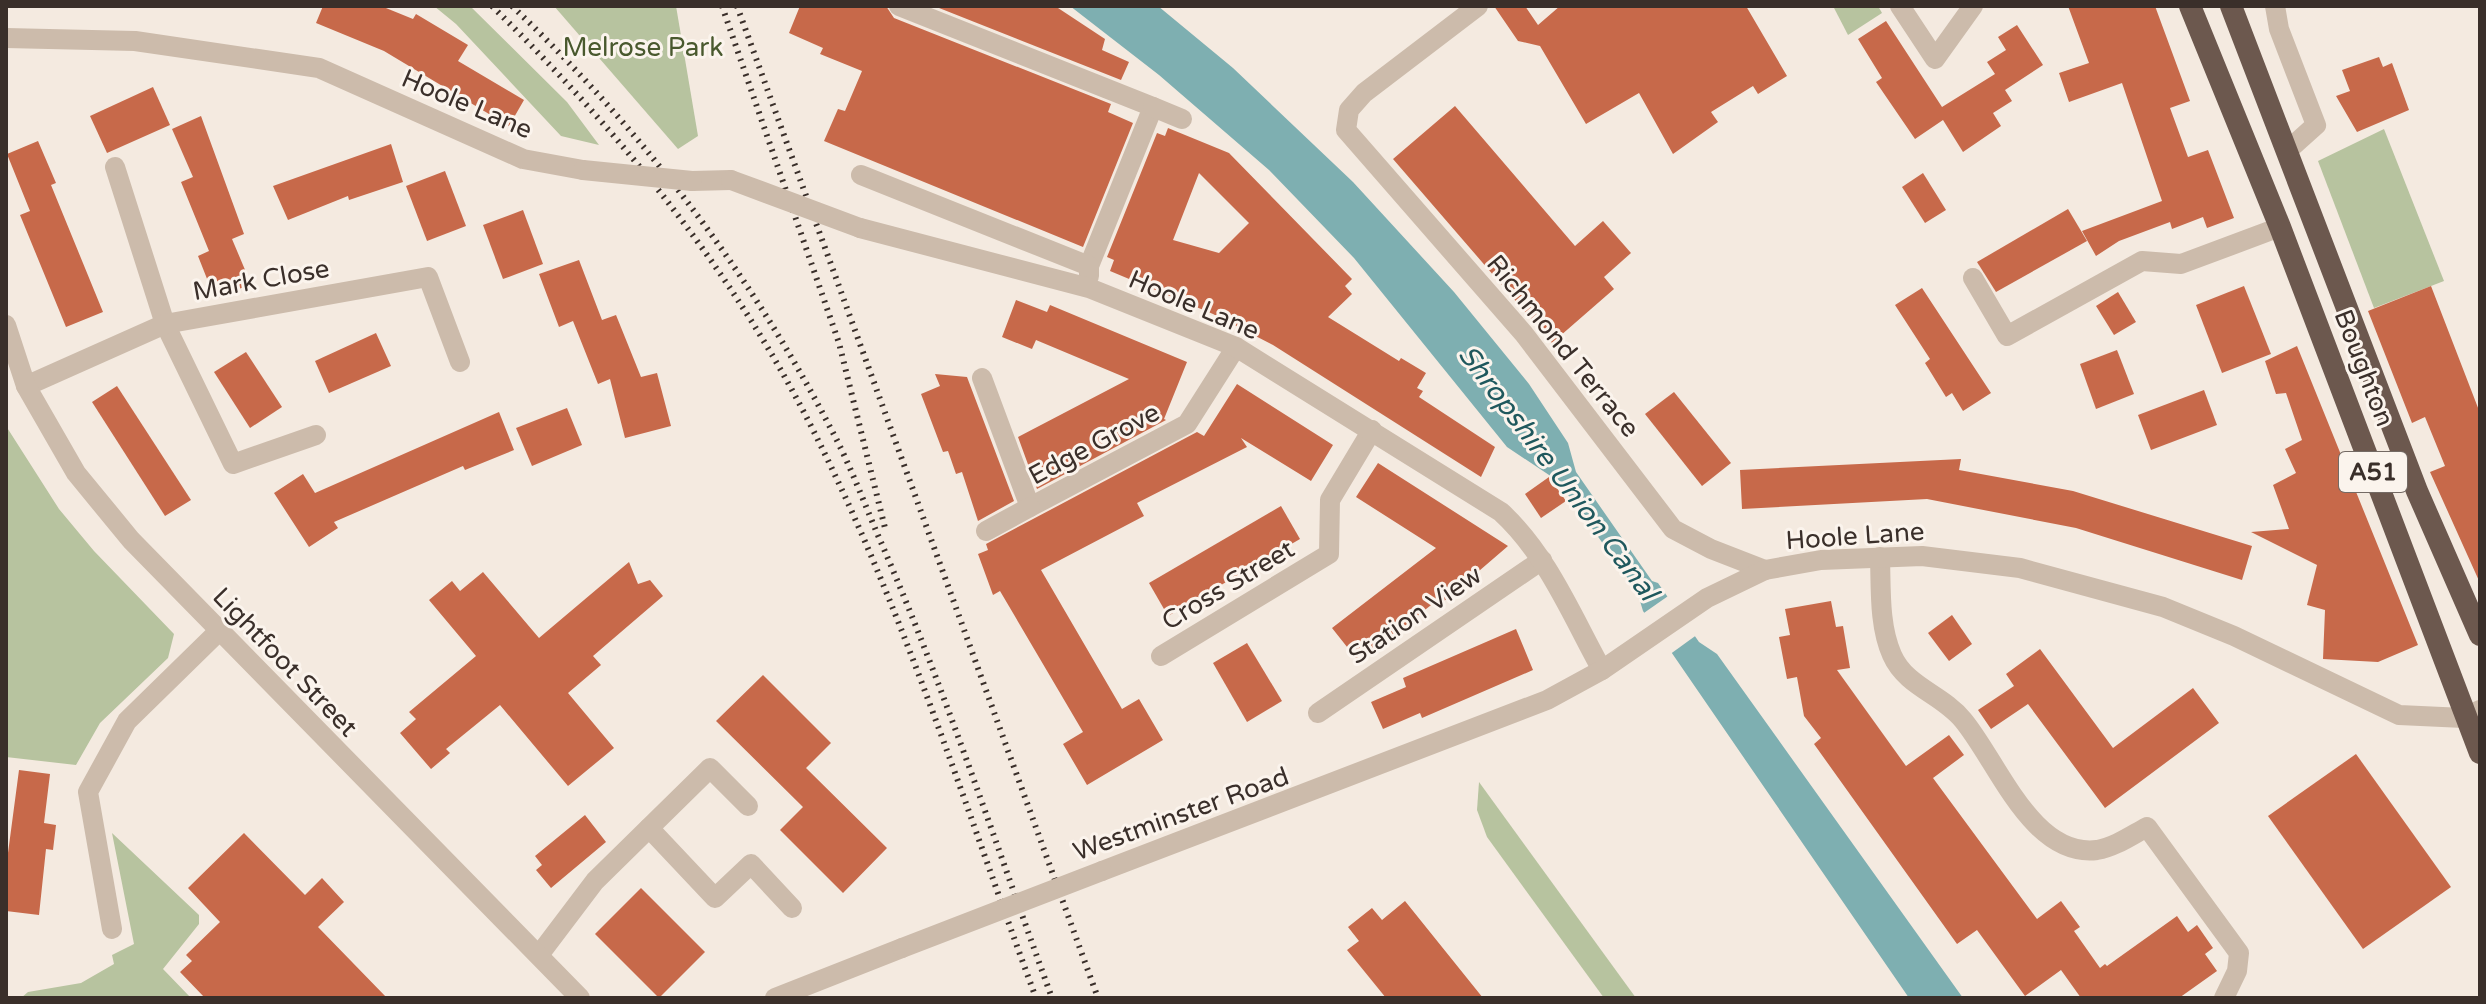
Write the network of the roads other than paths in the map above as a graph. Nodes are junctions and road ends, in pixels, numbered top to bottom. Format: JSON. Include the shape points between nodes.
{"nodes":[{"id":1,"x":1478,"y":6,"type":"edge"},
{"id":2,"x":1900,"y":6,"type":"edge"},
{"id":3,"x":1973,"y":6,"type":"edge"},
{"id":4,"x":2190,"y":6,"type":"edge"},
{"id":5,"x":2231,"y":6,"type":"edge"},
{"id":6,"x":2275,"y":6,"type":"edge"},
{"id":7,"x":906,"y":7,"type":"edge"},
{"id":8,"x":6,"y":38,"type":"edge"},
{"id":9,"x":1153,"y":107,"type":"junction"},
{"id":10,"x":1182,"y":119,"type":"dead end"},
{"id":11,"x":2287,"y":151,"type":"junction"},
{"id":12,"x":115,"y":167,"type":"dead end"},
{"id":13,"x":861,"y":175,"type":"dead end"},
{"id":14,"x":2280,"y":227,"type":"junction"},
{"id":15,"x":1089,"y":266,"type":"junction"},
{"id":16,"x":1973,"y":278,"type":"dead end"},
{"id":17,"x":1089,"y":288,"type":"junction"},
{"id":18,"x":165,"y":324,"type":"junction"},
{"id":19,"x":6,"y":325,"type":"edge"},
{"id":20,"x":1236,"y":347,"type":"junction"},
{"id":21,"x":460,"y":362,"type":"dead end"},
{"id":22,"x":982,"y":378,"type":"dead end"},
{"id":23,"x":26,"y":386,"type":"junction"},
{"id":24,"x":1372,"y":430,"type":"junction"},
{"id":25,"x":316,"y":435,"type":"dead end"},
{"id":26,"x":1030,"y":507,"type":"junction"},
{"id":27,"x":986,"y":531,"type":"dead end"},
{"id":28,"x":1880,"y":557,"type":"junction"},
{"id":29,"x":1542,"y":560,"type":"junction"},
{"id":30,"x":1765,"y":570,"type":"junction"},
{"id":31,"x":218,"y":632,"type":"junction"},
{"id":32,"x":2480,"y":635,"type":"edge"},
{"id":33,"x":1161,"y":656,"type":"dead end"},
{"id":34,"x":1602,"y":670,"type":"junction"},
{"id":35,"x":1318,"y":713,"type":"dead end"},
{"id":36,"x":2472,"y":714,"type":"edge"},
{"id":37,"x":2480,"y":753,"type":"edge"},
{"id":38,"x":748,"y":806,"type":"dead end"},
{"id":39,"x":649,"y":828,"type":"junction"},
{"id":40,"x":792,"y":908,"type":"dead end"},
{"id":41,"x":112,"y":929,"type":"dead end"},
{"id":42,"x":539,"y":955,"type":"junction"},
{"id":43,"x":580,"y":998,"type":"edge"},
{"id":44,"x":775,"y":998,"type":"edge"},
{"id":45,"x":2224,"y":998,"type":"edge"}],
"edges":[{"from":1,"to":30,"type":"street","name":"Richmond Terrace","via":[[1364,93],[1349,110],[1346,130],[1524,334],[1673,529]]},
{"from":2,"to":3,"type":"street","via":[[1935,59]]},
{"from":4,"to":14,"type":"highway","name":"Boughton","number":"A51"},
{"from":5,"to":11,"type":"highway","name":"Boughton","number":"A51"},
{"from":6,"to":11,"type":"street","via":[[2316,125]]},
{"from":7,"to":9,"type":"street"},
{"from":8,"to":17,"type":"street","name":"Hoole Lane","bridge":true,"via":[[135,41],[319,68],[523,159],[583,170],[731,180],[860,228]]},
{"from":9,"to":10,"type":"street"},
{"from":9,"to":15,"type":"street"},
{"from":11,"to":32,"type":"highway","name":"Boughton","number":"A51","via":[[2417,491]]},
{"from":12,"to":18,"type":"street"},
{"from":13,"to":15,"type":"street"},
{"from":14,"to":16,"type":"street","via":[[2181,264],[2142,261],[2007,336]]},
{"from":14,"to":36,"type":"highway","name":"Boughton","number":"A51"},
{"from":15,"to":17,"type":"street","name":"Hoole Lane"},
{"from":17,"to":20,"type":"street","name":"Hoole Lane"},
{"from":18,"to":21,"type":"street","name":"Mark Close","via":[[428,277]]},
{"from":18,"to":23,"type":"street","name":"Mark Close"},
{"from":18,"to":25,"type":"street","via":[[233,464]]},
{"from":19,"to":23,"type":"street","name":"Lightfoot Street"},
{"from":20,"to":24,"type":"street","name":"Hoole Lane"},
{"from":20,"to":26,"type":"street","name":"Edge Grove","via":[[1187,424]]},
{"from":22,"to":26,"type":"street","name":"Edge Grove"},
{"from":23,"to":31,"type":"street","name":"Lightfoot Street","via":[[76,473]]},
{"from":24,"to":29,"type":"street","name":"Hoole Lane","via":[[1501,512]]},
{"from":24,"to":33,"type":"street","name":"Cross Street","via":[[1330,500],[1329,554]]},
{"from":26,"to":27,"type":"street","name":"Edge Grove"},
{"from":28,"to":30,"type":"street","name":"Hoole Lane"},
{"from":28,"to":36,"type":"street","name":"Hoole Lane","via":[[1968,559],[2077,581],[2234,636],[2399,715]]},
{"from":28,"to":45,"type":"street","via":[[1887,642],[1903,672],[1963,720],[2030,818],[2052,839],[2098,850],[2147,827],[2239,953]]},
{"from":29,"to":34,"type":"street","name":"Hoole Lane"},
{"from":29,"to":35,"type":"street","name":"Station View"},
{"from":30,"to":34,"type":"street","name":"Hoole Lane","via":[[1700,603]]},
{"from":31,"to":41,"type":"street","via":[[127,721],[88,792]]},
{"from":31,"to":42,"type":"street","name":"Lightfoot Street"},
{"from":34,"to":44,"type":"street","name":"Westminster Road","bridge":true,"via":[[1547,700],[1429,748]]},
{"from":36,"to":37,"type":"highway","name":"Boughton","number":"A51"},
{"from":38,"to":39,"type":"street","via":[[710,768]]},
{"from":39,"to":40,"type":"street","via":[[715,898],[751,864]]},
{"from":39,"to":42,"type":"street","via":[[595,881]]},
{"from":42,"to":43,"type":"street","name":"Lightfoot Street"}]}
